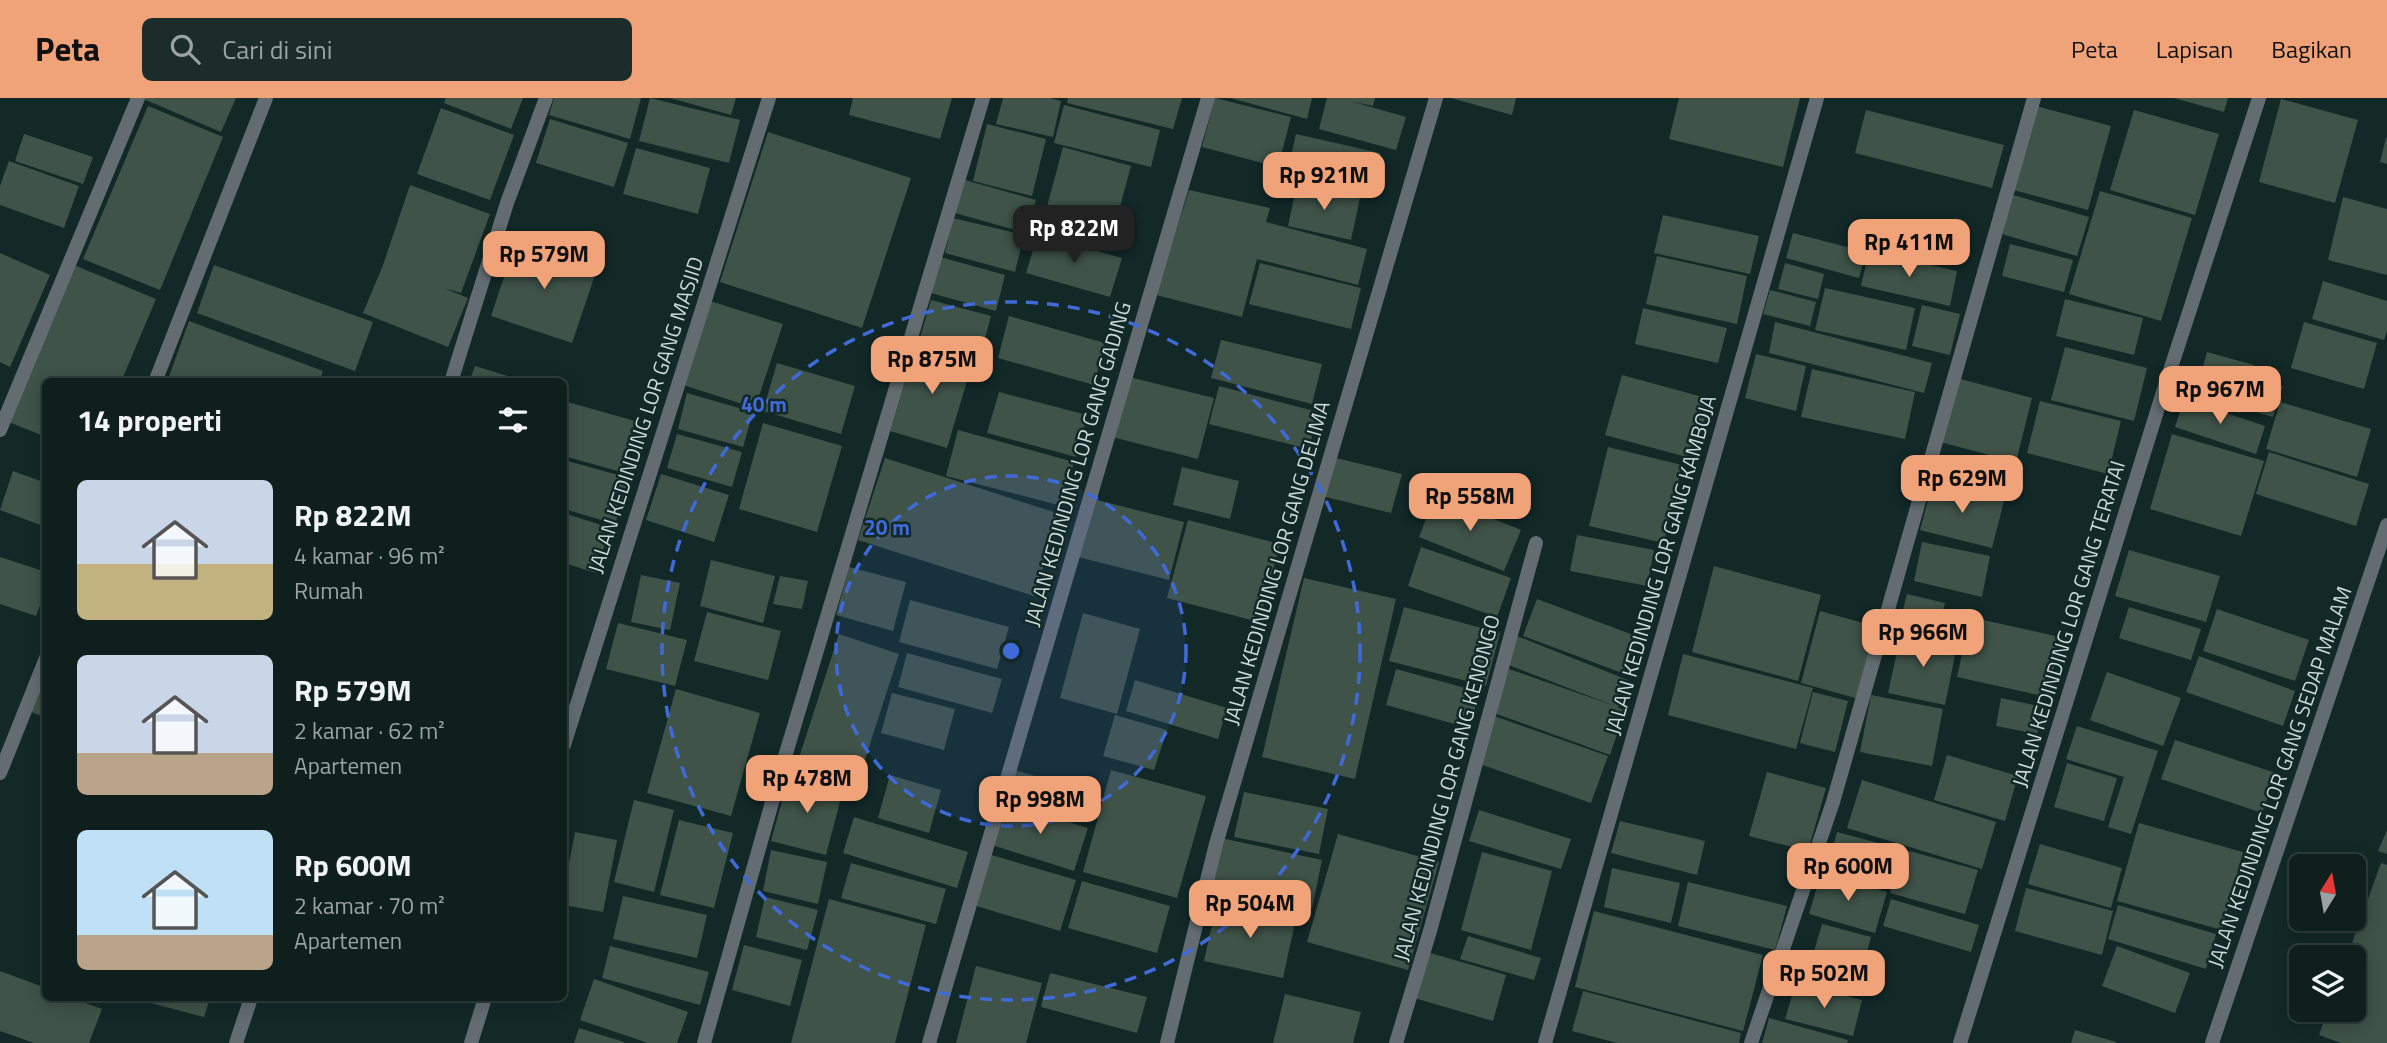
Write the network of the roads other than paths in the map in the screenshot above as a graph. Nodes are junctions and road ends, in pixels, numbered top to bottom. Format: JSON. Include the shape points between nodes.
{"nodes":[{"id":1,"x":138,"y":98,"type":"edge"},
{"id":2,"x":266,"y":98,"type":"edge"},
{"id":3,"x":546,"y":98,"type":"edge"},
{"id":4,"x":769,"y":98,"type":"edge"},
{"id":5,"x":983,"y":98,"type":"edge"},
{"id":6,"x":1208,"y":98,"type":"edge"},
{"id":7,"x":1436,"y":98,"type":"edge"},
{"id":8,"x":1817,"y":98,"type":"edge"},
{"id":9,"x":2034,"y":98,"type":"edge"},
{"id":10,"x":2259,"y":98,"type":"edge"},
{"id":11,"x":157,"y":378,"type":"edge"},
{"id":12,"x":452,"y":378,"type":"edge"},
{"id":13,"x":0,"y":430,"type":"edge"},
{"id":14,"x":2387,"y":525,"type":"edge"},
{"id":15,"x":1536,"y":544,"type":"dead end"},
{"id":16,"x":42,"y":668,"type":"edge"},
{"id":17,"x":567,"y":736,"type":"edge"},
{"id":18,"x":0,"y":774,"type":"edge"},
{"id":19,"x":250,"y":1001,"type":"edge"},
{"id":20,"x":484,"y":1001,"type":"edge"},
{"id":21,"x":236,"y":1043,"type":"edge"},
{"id":22,"x":471,"y":1043,"type":"edge"},
{"id":23,"x":704,"y":1043,"type":"edge"},
{"id":24,"x":929,"y":1043,"type":"edge"},
{"id":25,"x":1167,"y":1043,"type":"edge"},
{"id":26,"x":1396,"y":1043,"type":"edge"},
{"id":27,"x":1545,"y":1043,"type":"edge"},
{"id":28,"x":1751,"y":1043,"type":"edge"},
{"id":29,"x":1960,"y":1043,"type":"edge"},
{"id":30,"x":2213,"y":1043,"type":"edge"}],
"edges":[{"from":1,"to":13,"type":"street"},
{"from":2,"to":11,"type":"street"},
{"from":3,"to":12,"type":"street","via":[[507,203]]},
{"from":4,"to":17,"type":"street","name":"JALAN KEDINDING LOR GANG MASJID"},
{"from":5,"to":23,"type":"street","via":[[788,746]]},
{"from":6,"to":24,"type":"street","name":"JALAN KEDINDING LOR GANG GADING"},
{"from":7,"to":25,"type":"street","name":"JALAN KEDINDING LOR GANG DELIMA","via":[[1216,844]]},
{"from":8,"to":27,"type":"street","name":"JALAN KEDINDING LOR GANG KAMBOJA"},
{"from":9,"to":28,"type":"street","via":[[1833,802]]},
{"from":10,"to":29,"type":"street","name":"JALAN KEDINDING LOR GANG TERATAI"},
{"from":14,"to":30,"type":"street","name":"JALAN KEDINDING LOR GANG SEDAP MALAM"},
{"from":15,"to":26,"type":"street","name":"JALAN KEDINDING LOR GANG KENONGO"},
{"from":16,"to":18,"type":"street"},
{"from":19,"to":21,"type":"street"},
{"from":20,"to":22,"type":"street"}]}
